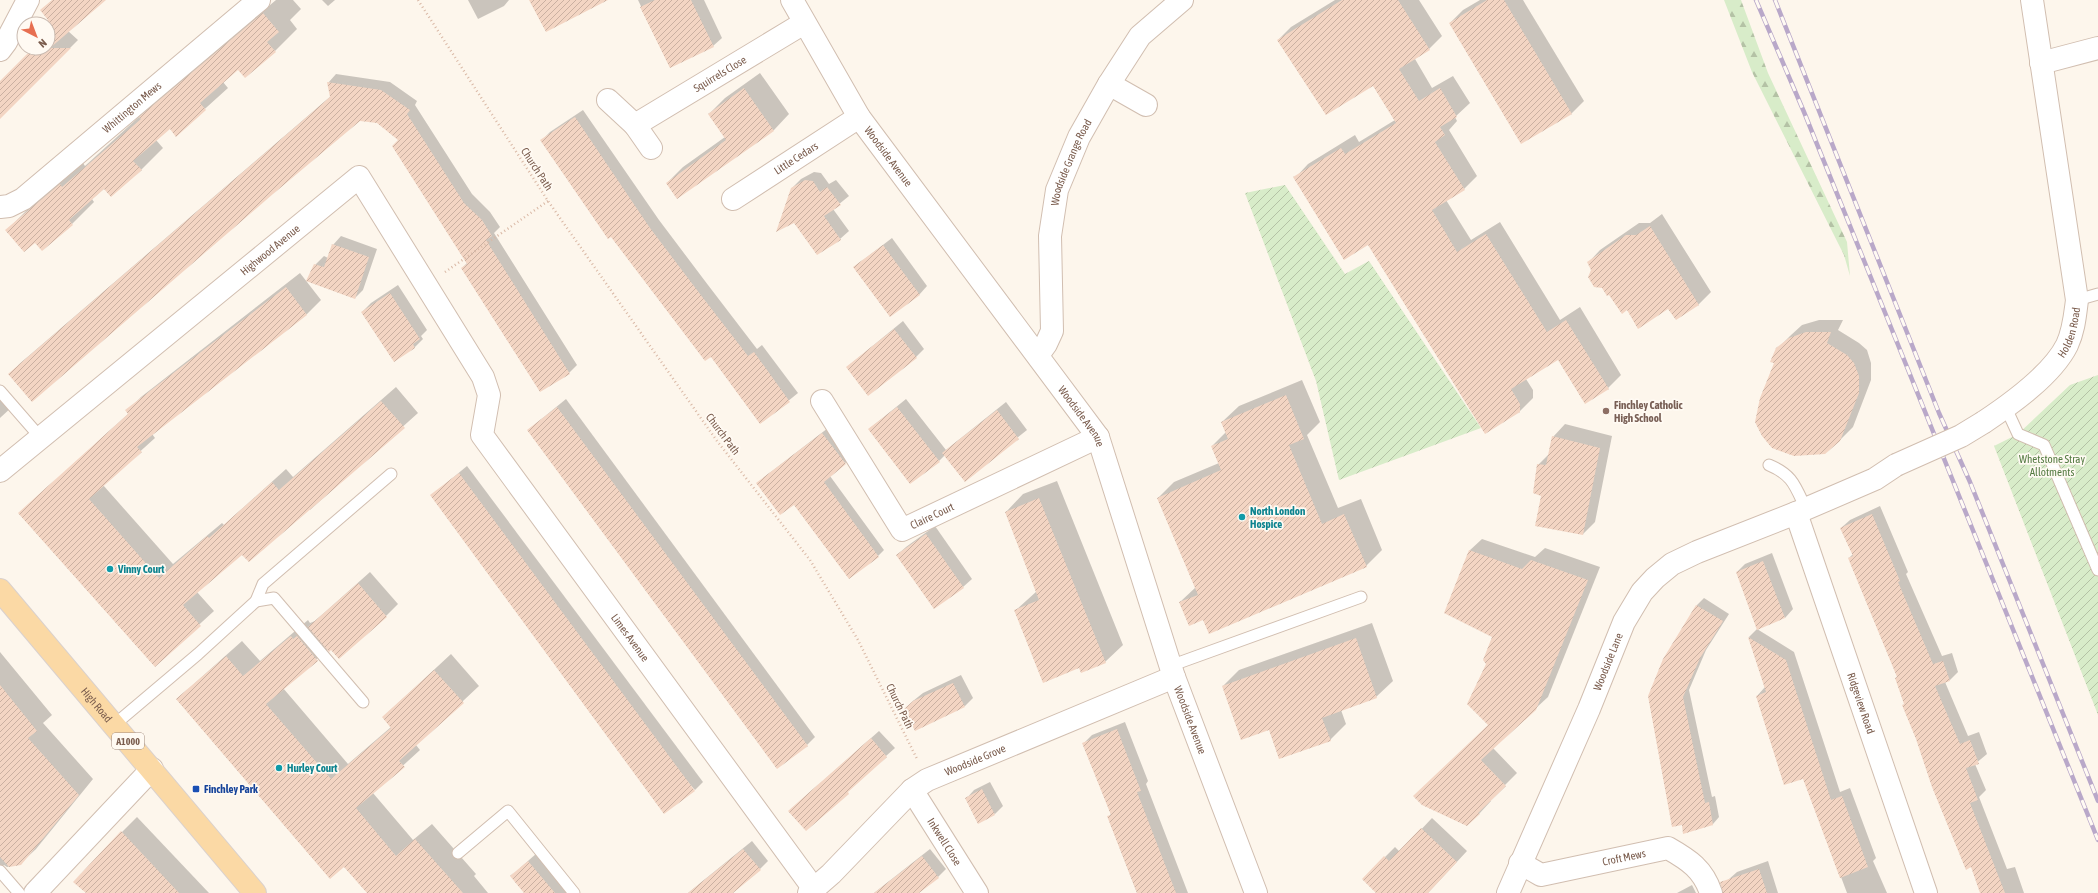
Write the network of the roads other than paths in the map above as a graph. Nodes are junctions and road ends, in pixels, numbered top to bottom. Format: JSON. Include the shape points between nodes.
{"nodes":[{"id":1,"x":28,"y":0,"type":"edge"},
{"id":2,"x":259,"y":0,"type":"edge"},
{"id":3,"x":792,"y":0,"type":"edge"},
{"id":4,"x":1182,"y":0,"type":"edge"},
{"id":5,"x":2032,"y":0,"type":"edge"},
{"id":6,"x":804,"y":23,"type":"junction"},
{"id":7,"x":2098,"y":48,"type":"edge"},
{"id":8,"x":0,"y":50,"type":"edge"},
{"id":9,"x":2041,"y":63,"type":"junction"},
{"id":10,"x":1109,"y":84,"type":"junction"},
{"id":11,"x":608,"y":100,"type":"dead end"},
{"id":12,"x":1146,"y":105,"type":"dead end"},
{"id":13,"x":859,"y":117,"type":"junction"},
{"id":14,"x":635,"y":125,"type":"junction"},
{"id":15,"x":651,"y":148,"type":"dead end"},
{"id":16,"x":733,"y":199,"type":"dead end"},
{"id":17,"x":0,"y":206,"type":"edge"},
{"id":18,"x":2098,"y":294,"type":"edge"},
{"id":19,"x":2077,"y":300,"type":"junction"},
{"id":20,"x":1038,"y":355,"type":"junction"},
{"id":21,"x":483,"y":377,"type":"joint"},
{"id":22,"x":0,"y":391,"type":"edge"},
{"id":23,"x":822,"y":401,"type":"dead end"},
{"id":24,"x":2006,"y":408,"type":"junction"},
{"id":25,"x":40,"y":437,"type":"junction"},
{"id":26,"x":1098,"y":437,"type":"junction"},
{"id":27,"x":1769,"y":465,"type":"dead end"},
{"id":28,"x":0,"y":471,"type":"edge"},
{"id":29,"x":391,"y":474,"type":"dead end"},
{"id":30,"x":1801,"y":511,"type":"junction"},
{"id":31,"x":2098,"y":570,"type":"edge"},
{"id":32,"x":0,"y":590,"type":"edge"},
{"id":33,"x":1362,"y":597,"type":"dead end"},
{"id":34,"x":256,"y":601,"type":"junction"},
{"id":35,"x":1172,"y":671,"type":"junction"},
{"id":36,"x":363,"y":702,"type":"dead end"},
{"id":37,"x":114,"y":725,"type":"junction"},
{"id":38,"x":152,"y":769,"type":"junction"},
{"id":39,"x":919,"y":785,"type":"junction"},
{"id":40,"x":458,"y":853,"type":"dead end"},
{"id":41,"x":1520,"y":863,"type":"junction"},
{"id":42,"x":0,"y":871,"type":"edge"},
{"id":43,"x":812,"y":891,"type":"edge"},
{"id":44,"x":19,"y":893,"type":"edge"},
{"id":45,"x":35,"y":893,"type":"edge"},
{"id":46,"x":255,"y":893,"type":"edge"},
{"id":47,"x":574,"y":893,"type":"edge"},
{"id":48,"x":977,"y":893,"type":"edge"},
{"id":49,"x":1256,"y":893,"type":"edge"},
{"id":50,"x":1508,"y":893,"type":"edge"},
{"id":51,"x":1711,"y":893,"type":"edge"},
{"id":52,"x":1926,"y":893,"type":"edge"}],
"edges":[{"from":1,"to":8,"type":"street"},
{"from":2,"to":17,"type":"street","name":"Whittington Mews","via":[[23,199],[9,206]]},
{"from":3,"to":6,"type":"street","name":"Woodside Avenue"},
{"from":4,"to":10,"type":"street","name":"Woodside Grange Road","via":[[1140,36]]},
{"from":5,"to":9,"type":"street","name":"Holden Road"},
{"from":6,"to":13,"type":"street","name":"Woodside Avenue"},
{"from":6,"to":14,"type":"street","name":"Squirrels Close"},
{"from":7,"to":9,"type":"street"},
{"from":9,"to":19,"type":"street","name":"Holden Road"},
{"from":10,"to":12,"type":"street"},
{"from":10,"to":20,"type":"street","name":"Woodside Grange Road","via":[[1079,137],[1057,190],[1050,236],[1052,331]]},
{"from":11,"to":14,"type":"street"},
{"from":13,"to":16,"type":"street","name":"Little Cedars"},
{"from":13,"to":20,"type":"street","name":"Woodside Avenue"},
{"from":14,"to":15,"type":"street"},
{"from":18,"to":19,"type":"lane"},
{"from":19,"to":24,"type":"street","name":"Holden Road","via":[[2075,322],[2066,346],[2047,372]]},
{"from":20,"to":26,"type":"street","name":"Woodside Avenue"},
{"from":21,"to":25,"type":"street","name":"Highwood Avenue","via":[[359,178]]},
{"from":21,"to":43,"type":"street","name":"Limes Avenue","via":[[489,395],[482,435]]},
{"from":22,"to":25,"type":"lane"},
{"from":23,"to":26,"type":"street","name":"Claire Court","via":[[902,530]]},
{"from":24,"to":30,"type":"street","name":"Holden Road","bridge":true,"via":[[1961,436],[1896,466],[1875,479]]},
{"from":24,"to":31,"type":"lane","via":[[2018,434],[2044,445]]},
{"from":25,"to":28,"type":"street","name":"Highwood Avenue"},
{"from":26,"to":35,"type":"street","name":"Woodside Avenue"},
{"from":27,"to":30,"type":"lane","via":[[1784,472],[1794,485]]},
{"from":29,"to":34,"type":"lane","via":[[263,584]]},
{"from":30,"to":41,"type":"street","name":"Woodside Lane","via":[[1672,564],[1642,592],[1624,622]]},
{"from":30,"to":52,"type":"street","name":"Ridgeview Road"},
{"from":32,"to":37,"type":"main road","name":"High Road","number":"A1000"},
{"from":33,"to":35,"type":"lane"},
{"from":34,"to":36,"type":"lane","via":[[274,598]]},
{"from":34,"to":37,"type":"lane"},
{"from":35,"to":39,"type":"street","name":"Woodside Grove"},
{"from":35,"to":49,"type":"street","name":"Woodside Avenue"},
{"from":37,"to":38,"type":"main road","name":"High Road","number":"A1000"},
{"from":38,"to":45,"type":"street"},
{"from":38,"to":46,"type":"main road","name":"High Road","number":"A1000"},
{"from":39,"to":43,"type":"street","name":"Woodside Grove"},
{"from":39,"to":48,"type":"street","name":"Inkwell Close"},
{"from":40,"to":47,"type":"lane","via":[[508,811]]},
{"from":41,"to":50,"type":"street","name":"Woodside Lane"},
{"from":41,"to":51,"type":"street","name":"Croft Mews","via":[[1541,875],[1668,848],[1691,862],[1707,882]]},
{"from":42,"to":44,"type":"lane"}]}
